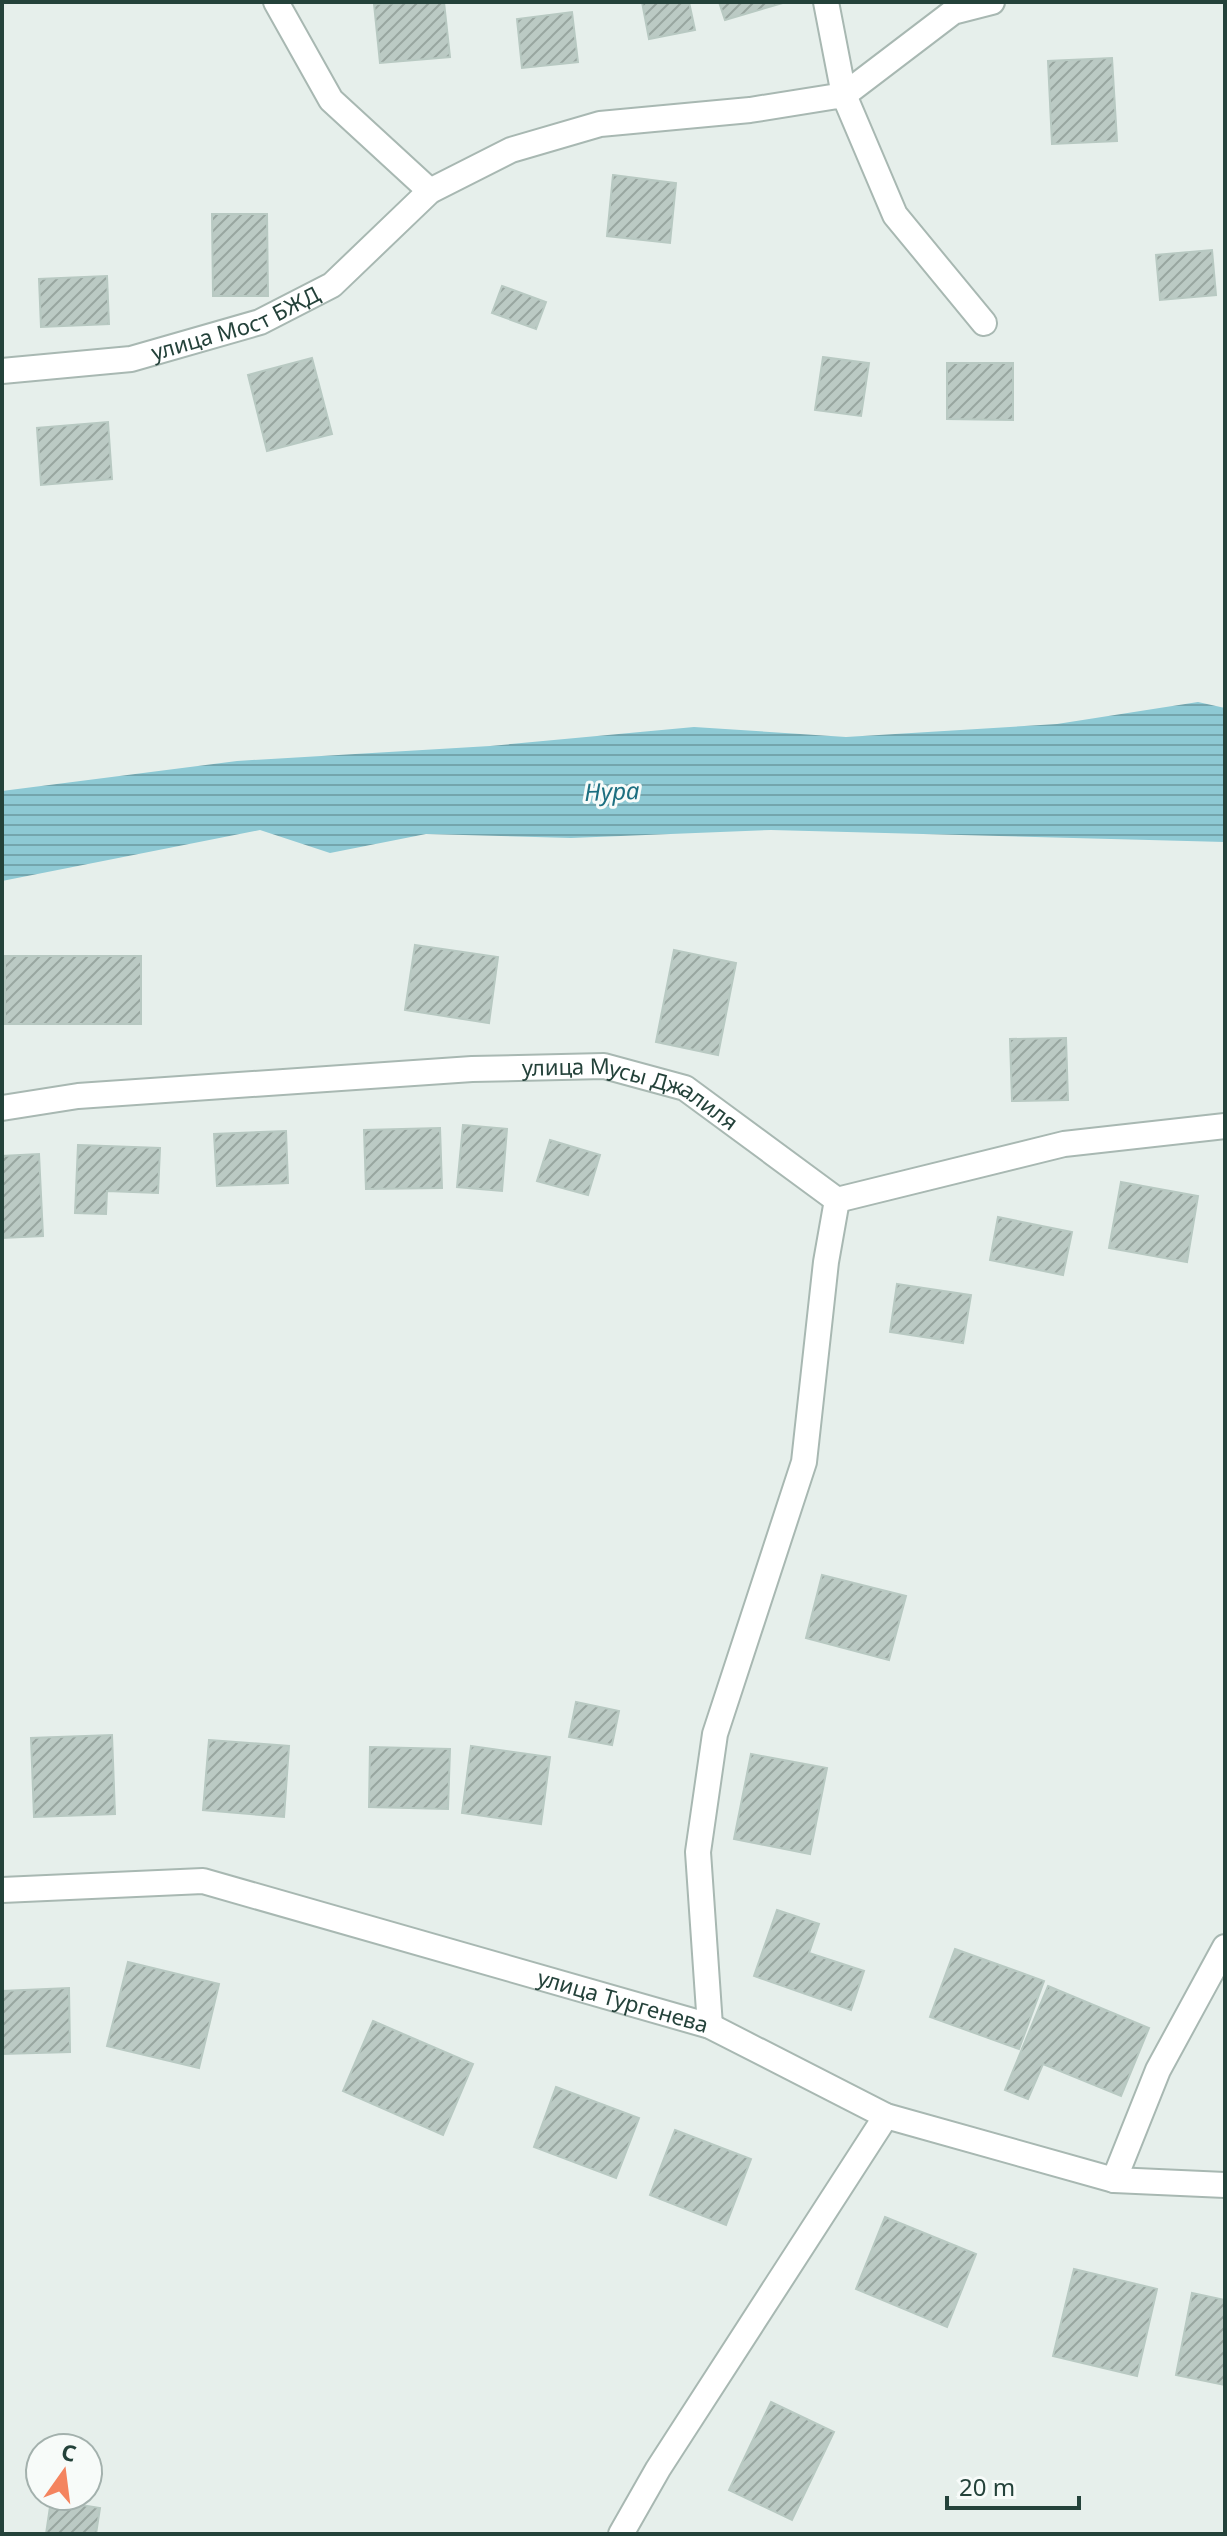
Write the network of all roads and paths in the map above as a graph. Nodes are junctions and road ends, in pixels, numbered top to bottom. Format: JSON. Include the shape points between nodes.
{"nodes":[{"id":1,"x":276,"y":2,"type":"edge"},
{"id":2,"x":826,"y":2,"type":"edge"},
{"id":3,"x":992,"y":2,"type":"edge"},
{"id":4,"x":844,"y":95,"type":"junction"},
{"id":5,"x":430,"y":191,"type":"junction"},
{"id":6,"x":984,"y":323,"type":"dead end"},
{"id":7,"x":2,"y":371,"type":"edge"},
{"id":8,"x":2,"y":1108,"type":"edge"},
{"id":9,"x":1225,"y":1126,"type":"edge"},
{"id":10,"x":837,"y":1200,"type":"junction"},
{"id":11,"x":2,"y":1890,"type":"edge"},
{"id":12,"x":1225,"y":1947,"type":"edge"},
{"id":13,"x":710,"y":2026,"type":"junction"},
{"id":14,"x":886,"y":2116,"type":"junction"},
{"id":15,"x":1114,"y":2180,"type":"junction"},
{"id":16,"x":1225,"y":2185,"type":"edge"},
{"id":17,"x":621,"y":2534,"type":"edge"}],
"edges":[{"from":1,"to":5,"type":"street","via":[[331,100]]},
{"from":2,"to":4,"type":"street"},
{"from":3,"to":4,"type":"street","name":"улица Мост БЖД","via":[[953,12]]},
{"from":4,"to":5,"type":"street","name":"улица Мост БЖД","via":[[600,124],[511,150]]},
{"from":4,"to":6,"type":"street","via":[[895,215]]},
{"from":5,"to":7,"type":"street","name":"улица Мост БЖД","via":[[332,285],[260,322],[131,359]]},
{"from":8,"to":10,"type":"street","name":"улица Мусы Джалиля","via":[[93,1095],[472,1069],[604,1066],[685,1088]]},
{"from":9,"to":10,"type":"street","via":[[1064,1144]]},
{"from":10,"to":13,"type":"street","via":[[804,1462],[715,1734],[698,1852]]},
{"from":11,"to":13,"type":"street","name":"улица Тургенева","via":[[203,1881]]},
{"from":12,"to":15,"type":"street","via":[[1158,2070]]},
{"from":13,"to":14,"type":"street","name":"улица Тургенева"},
{"from":14,"to":15,"type":"street","name":"улица Тургенева"},
{"from":14,"to":17,"type":"street"},
{"from":15,"to":16,"type":"street","name":"улица Тургенева"}]}
